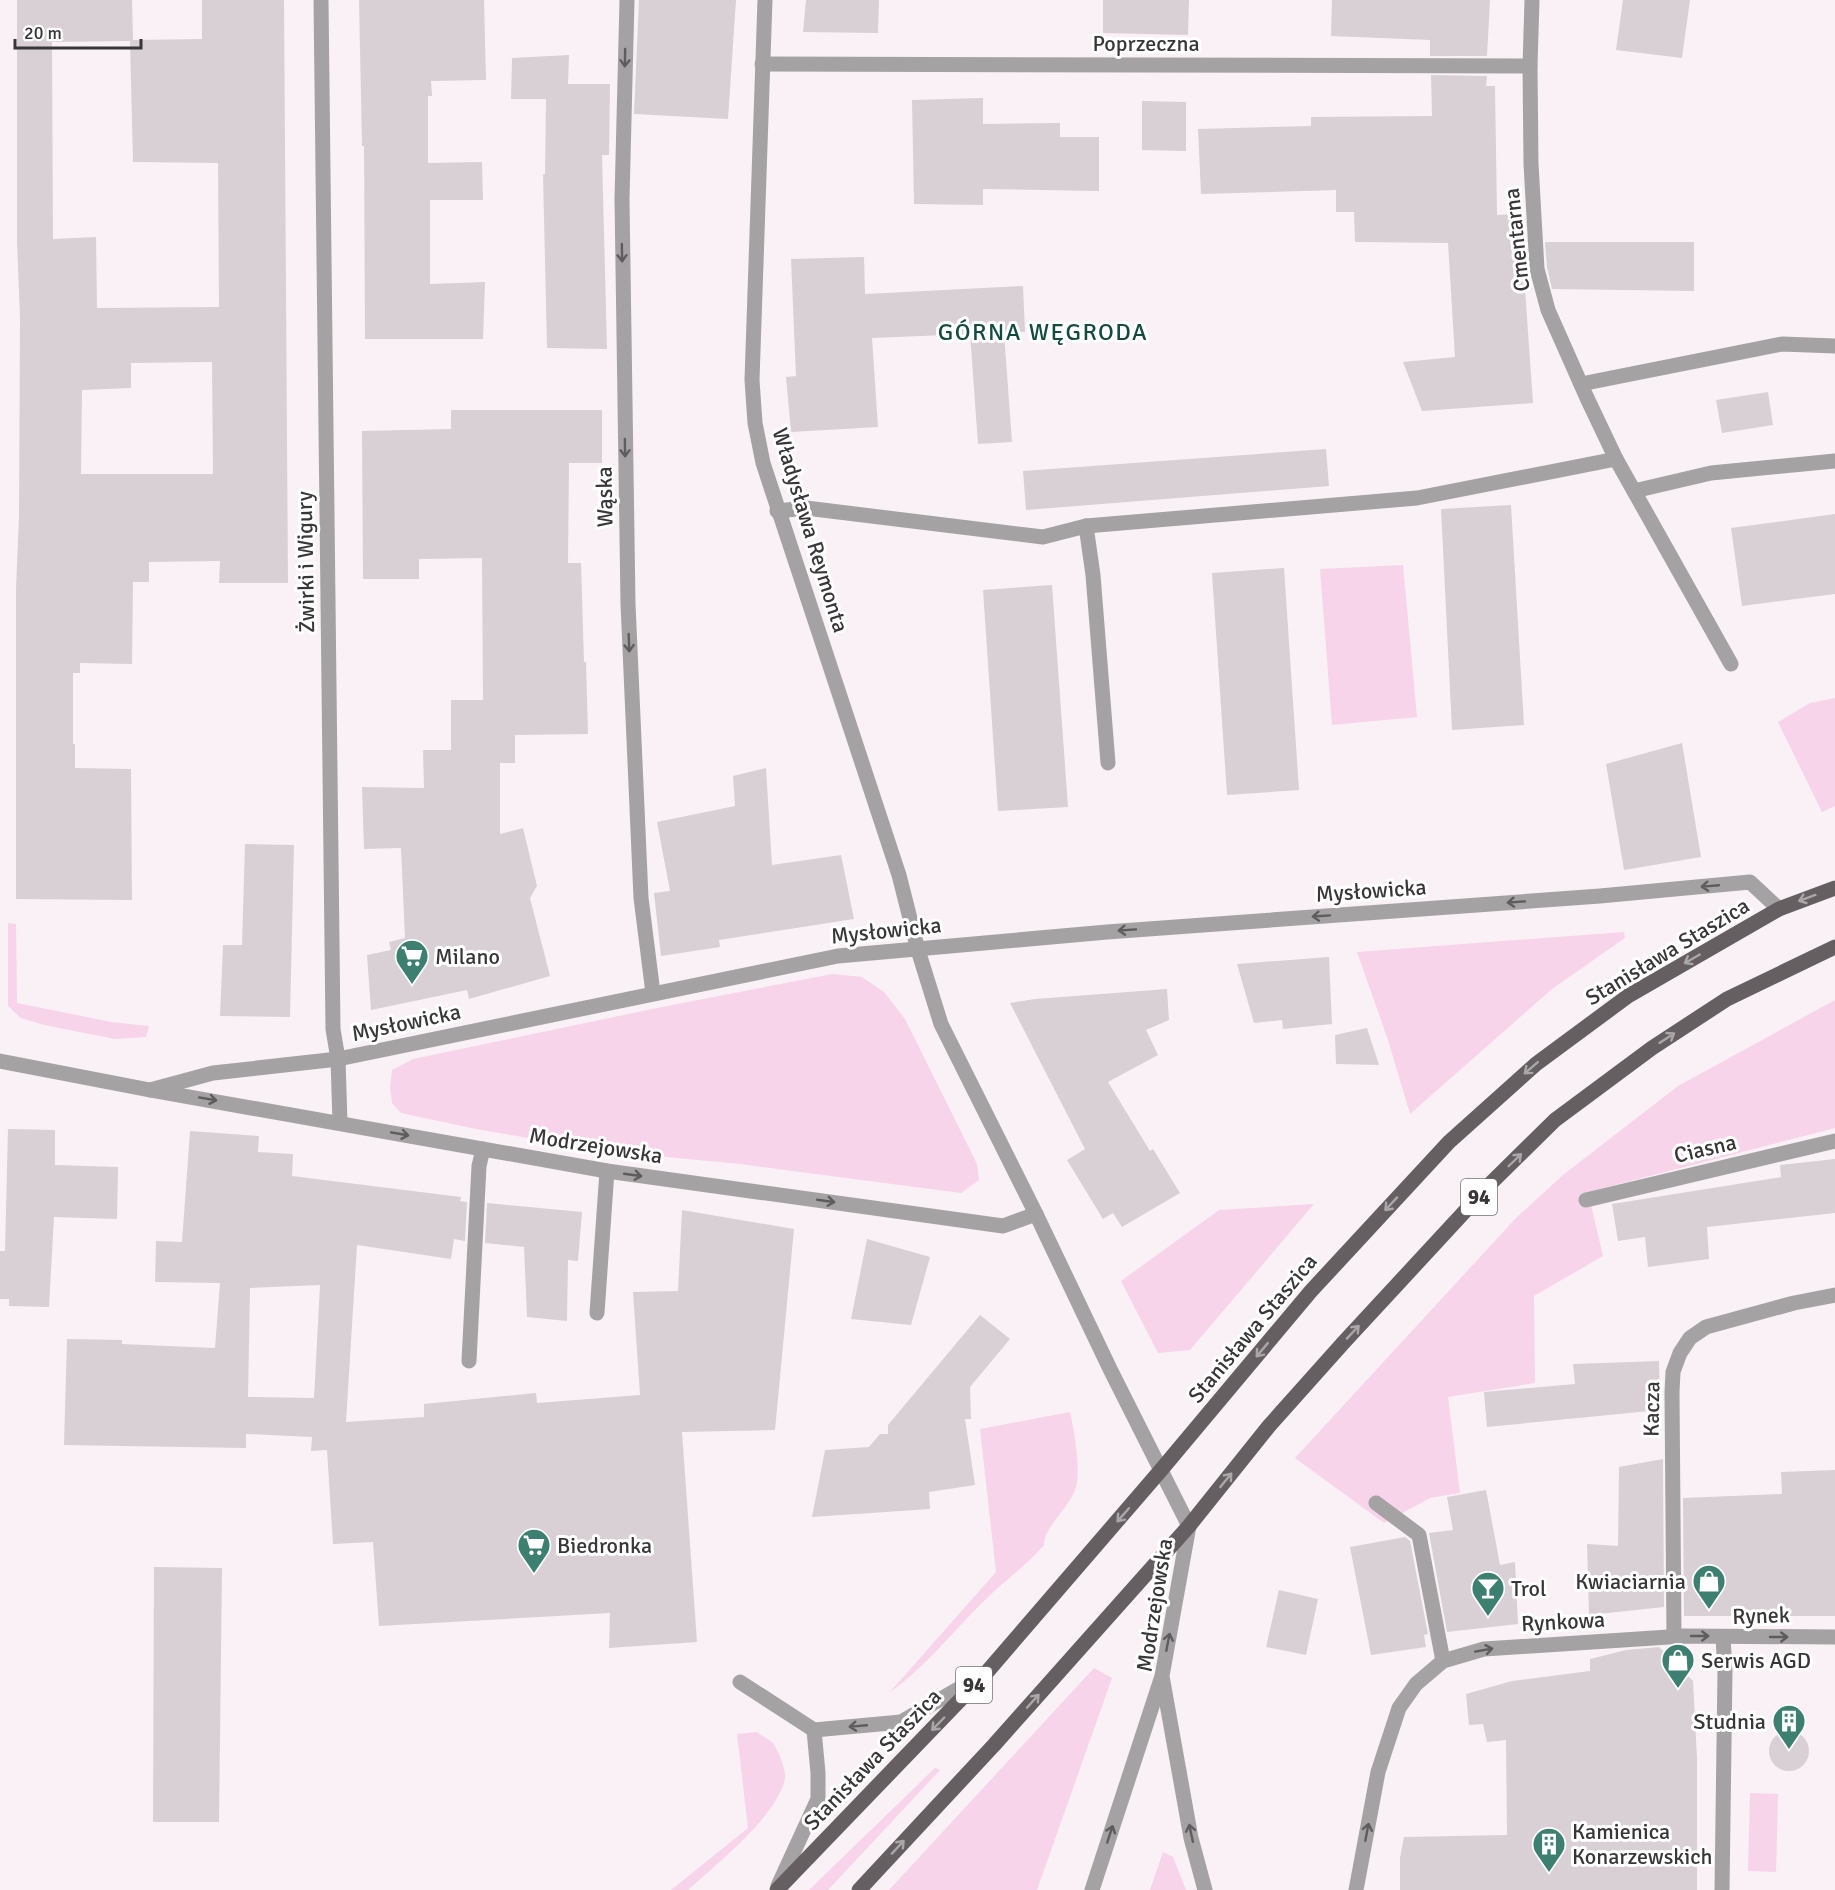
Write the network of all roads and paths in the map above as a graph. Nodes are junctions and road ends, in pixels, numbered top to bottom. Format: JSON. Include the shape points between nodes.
{"nodes":[{"id":1,"x":321,"y":0,"type":"edge"},
{"id":2,"x":627,"y":0,"type":"edge"},
{"id":3,"x":765,"y":0,"type":"edge"},
{"id":4,"x":1532,"y":0,"type":"edge"},
{"id":5,"x":762,"y":64,"type":"junction"},
{"id":6,"x":1530,"y":66,"type":"junction"},
{"id":7,"x":1835,"y":346,"type":"edge"},
{"id":8,"x":1581,"y":384,"type":"junction"},
{"id":9,"x":1616,"y":459,"type":"junction"},
{"id":10,"x":1835,"y":461,"type":"edge"},
{"id":11,"x":1634,"y":491,"type":"junction"},
{"id":12,"x":777,"y":511,"type":"junction"},
{"id":13,"x":1086,"y":526,"type":"junction"},
{"id":14,"x":1731,"y":664,"type":"dead end"},
{"id":15,"x":1108,"y":764,"type":"dead end"},
{"id":16,"x":1835,"y":888,"type":"edge"},
{"id":17,"x":1779,"y":909,"type":"junction"},
{"id":18,"x":1835,"y":947,"type":"edge"},
{"id":19,"x":918,"y":950,"type":"junction"},
{"id":20,"x":653,"y":993,"type":"junction"},
{"id":21,"x":338,"y":1059,"type":"junction"},
{"id":22,"x":0,"y":1061,"type":"edge"},
{"id":23,"x":150,"y":1090,"type":"junction"},
{"id":24,"x":340,"y":1123,"type":"junction"},
{"id":25,"x":1835,"y":1141,"type":"edge"},
{"id":26,"x":483,"y":1149,"type":"junction"},
{"id":27,"x":607,"y":1171,"type":"junction"},
{"id":28,"x":1586,"y":1200,"type":"dead end"},
{"id":29,"x":1036,"y":1214,"type":"junction"},
{"id":30,"x":1835,"y":1295,"type":"edge"},
{"id":31,"x":597,"y":1312,"type":"dead end"},
{"id":32,"x":469,"y":1361,"type":"dead end"},
{"id":33,"x":1161,"y":1470,"type":"junction"},
{"id":34,"x":1376,"y":1503,"type":"dead end"},
{"id":35,"x":1189,"y":1526,"type":"junction"},
{"id":36,"x":1723,"y":1636,"type":"junction"},
{"id":37,"x":1674,"y":1637,"type":"junction"},
{"id":38,"x":1835,"y":1637,"type":"edge"},
{"id":39,"x":1443,"y":1661,"type":"junction"},
{"id":40,"x":987,"y":1672,"type":"junction"},
{"id":41,"x":1162,"y":1676,"type":"junction"},
{"id":42,"x":740,"y":1682,"type":"dead end"},
{"id":43,"x":814,"y":1730,"type":"junction"},
{"id":44,"x":777,"y":1890,"type":"edge"},
{"id":45,"x":859,"y":1890,"type":"edge"},
{"id":46,"x":1092,"y":1890,"type":"edge"},
{"id":47,"x":1205,"y":1890,"type":"edge"},
{"id":48,"x":1356,"y":1890,"type":"edge"},
{"id":49,"x":1722,"y":1890,"type":"edge"}],
"edges":[{"from":1,"to":21,"type":"street","name":"Żwirki i Wigury","via":[[333,1029]]},
{"from":2,"to":20,"type":"street","name":"Wąska","one_way":true,"via":[[622,199],[628,604],[641,898]]},
{"from":3,"to":5,"type":"street","name":"Władysława Reymonta"},
{"from":4,"to":6,"type":"street","name":"Cmentarna"},
{"from":5,"to":6,"type":"street","name":"Poprzeczna"},
{"from":5,"to":12,"type":"street","name":"Władysława Reymonta","via":[[752,380],[758,441]]},
{"from":6,"to":8,"type":"street","name":"Cmentarna","via":[[1537,269],[1548,310]]},
{"from":7,"to":8,"type":"street","via":[[1782,344]]},
{"from":8,"to":9,"type":"street","name":"Cmentarna"},
{"from":9,"to":11,"type":"street","name":"Cmentarna"},
{"from":9,"to":13,"type":"street","via":[[1416,498]]},
{"from":10,"to":11,"type":"street","via":[[1711,473]]},
{"from":11,"to":14,"type":"street"},
{"from":12,"to":13,"type":"street","via":[[806,508],[1043,537]]},
{"from":12,"to":19,"type":"street","name":"Władysława Reymonta","via":[[900,875]]},
{"from":13,"to":15,"type":"street"},
{"from":16,"to":17,"type":"main road","name":"Stanisława Staszica","number":"94","one_way":true},
{"from":17,"to":19,"type":"street","name":"Mysłowicka","one_way":true,"via":[[1750,882]]},
{"from":17,"to":33,"type":"main road","name":"Stanisława Staszica","number":"94","one_way":true,"via":[[1628,996],[1536,1064],[1449,1142],[1311,1292]]},
{"from":35,"to":18,"type":"main road","number":"94","one_way":true,"via":[[1269,1426],[1344,1342],[1555,1120],[1652,1048],[1727,999]]},
{"from":19,"to":20,"type":"street","name":"Mysłowicka","via":[[838,956]]},
{"from":19,"to":29,"type":"street","name":"Modrzejowska","via":[[941,1024]]},
{"from":20,"to":21,"type":"street","name":"Mysłowicka"},
{"from":21,"to":23,"type":"street","name":"Mysłowicka","via":[[213,1073]]},
{"from":21,"to":24,"type":"street","name":"Żwirki i Wigury"},
{"from":22,"to":23,"type":"street","name":"Mysłowicka"},
{"from":23,"to":24,"type":"street","name":"Modrzejowska","one_way":true},
{"from":24,"to":26,"type":"street","name":"Modrzejowska","one_way":true},
{"from":25,"to":28,"type":"street","name":"Ciasna"},
{"from":26,"to":27,"type":"street","name":"Modrzejowska"},
{"from":26,"to":32,"type":"street"},
{"from":27,"to":29,"type":"street","name":"Modrzejowska","one_way":true,"via":[[1003,1226]]},
{"from":27,"to":31,"type":"street"},
{"from":29,"to":33,"type":"street","name":"Modrzejowska"},
{"from":30,"to":37,"type":"street","name":"Kacza","via":[[1706,1327],[1690,1338],[1680,1353],[1673,1372],[1672,1392]]},
{"from":33,"to":35,"type":"street","name":"Modrzejowska"},
{"from":33,"to":40,"type":"main road","name":"Stanisława Staszica","number":"94","one_way":true},
{"from":34,"to":39,"type":"street","via":[[1419,1535]]},
{"from":41,"to":35,"type":"street","name":"Modrzejowska","one_way":true},
{"from":45,"to":35,"type":"main road","number":"94","one_way":true},
{"from":37,"to":36,"type":"street","name":"Rynkowa","one_way":true},
{"from":36,"to":38,"type":"street","name":"Rynek","one_way":true},
{"from":36,"to":49,"type":"street","name":"Rynek"},
{"from":39,"to":37,"type":"street","name":"Rynkowa","one_way":true,"via":[[1484,1649]]},
{"from":48,"to":39,"type":"street","name":"Rynkowa","one_way":true,"via":[[1378,1772],[1399,1708],[1416,1684]]},
{"from":40,"to":43,"type":"street","one_way":true,"via":[[902,1722]]},
{"from":40,"to":44,"type":"main road","name":"Stanisława Staszica","number":"94","one_way":true},
{"from":46,"to":41,"type":"street","one_way":true},
{"from":47,"to":41,"type":"street","name":"Modrzejowska","one_way":true,"via":[[1191,1838]]},
{"from":42,"to":43,"type":"street"},
{"from":43,"to":44,"type":"street","via":[[818,1799]]}]}
